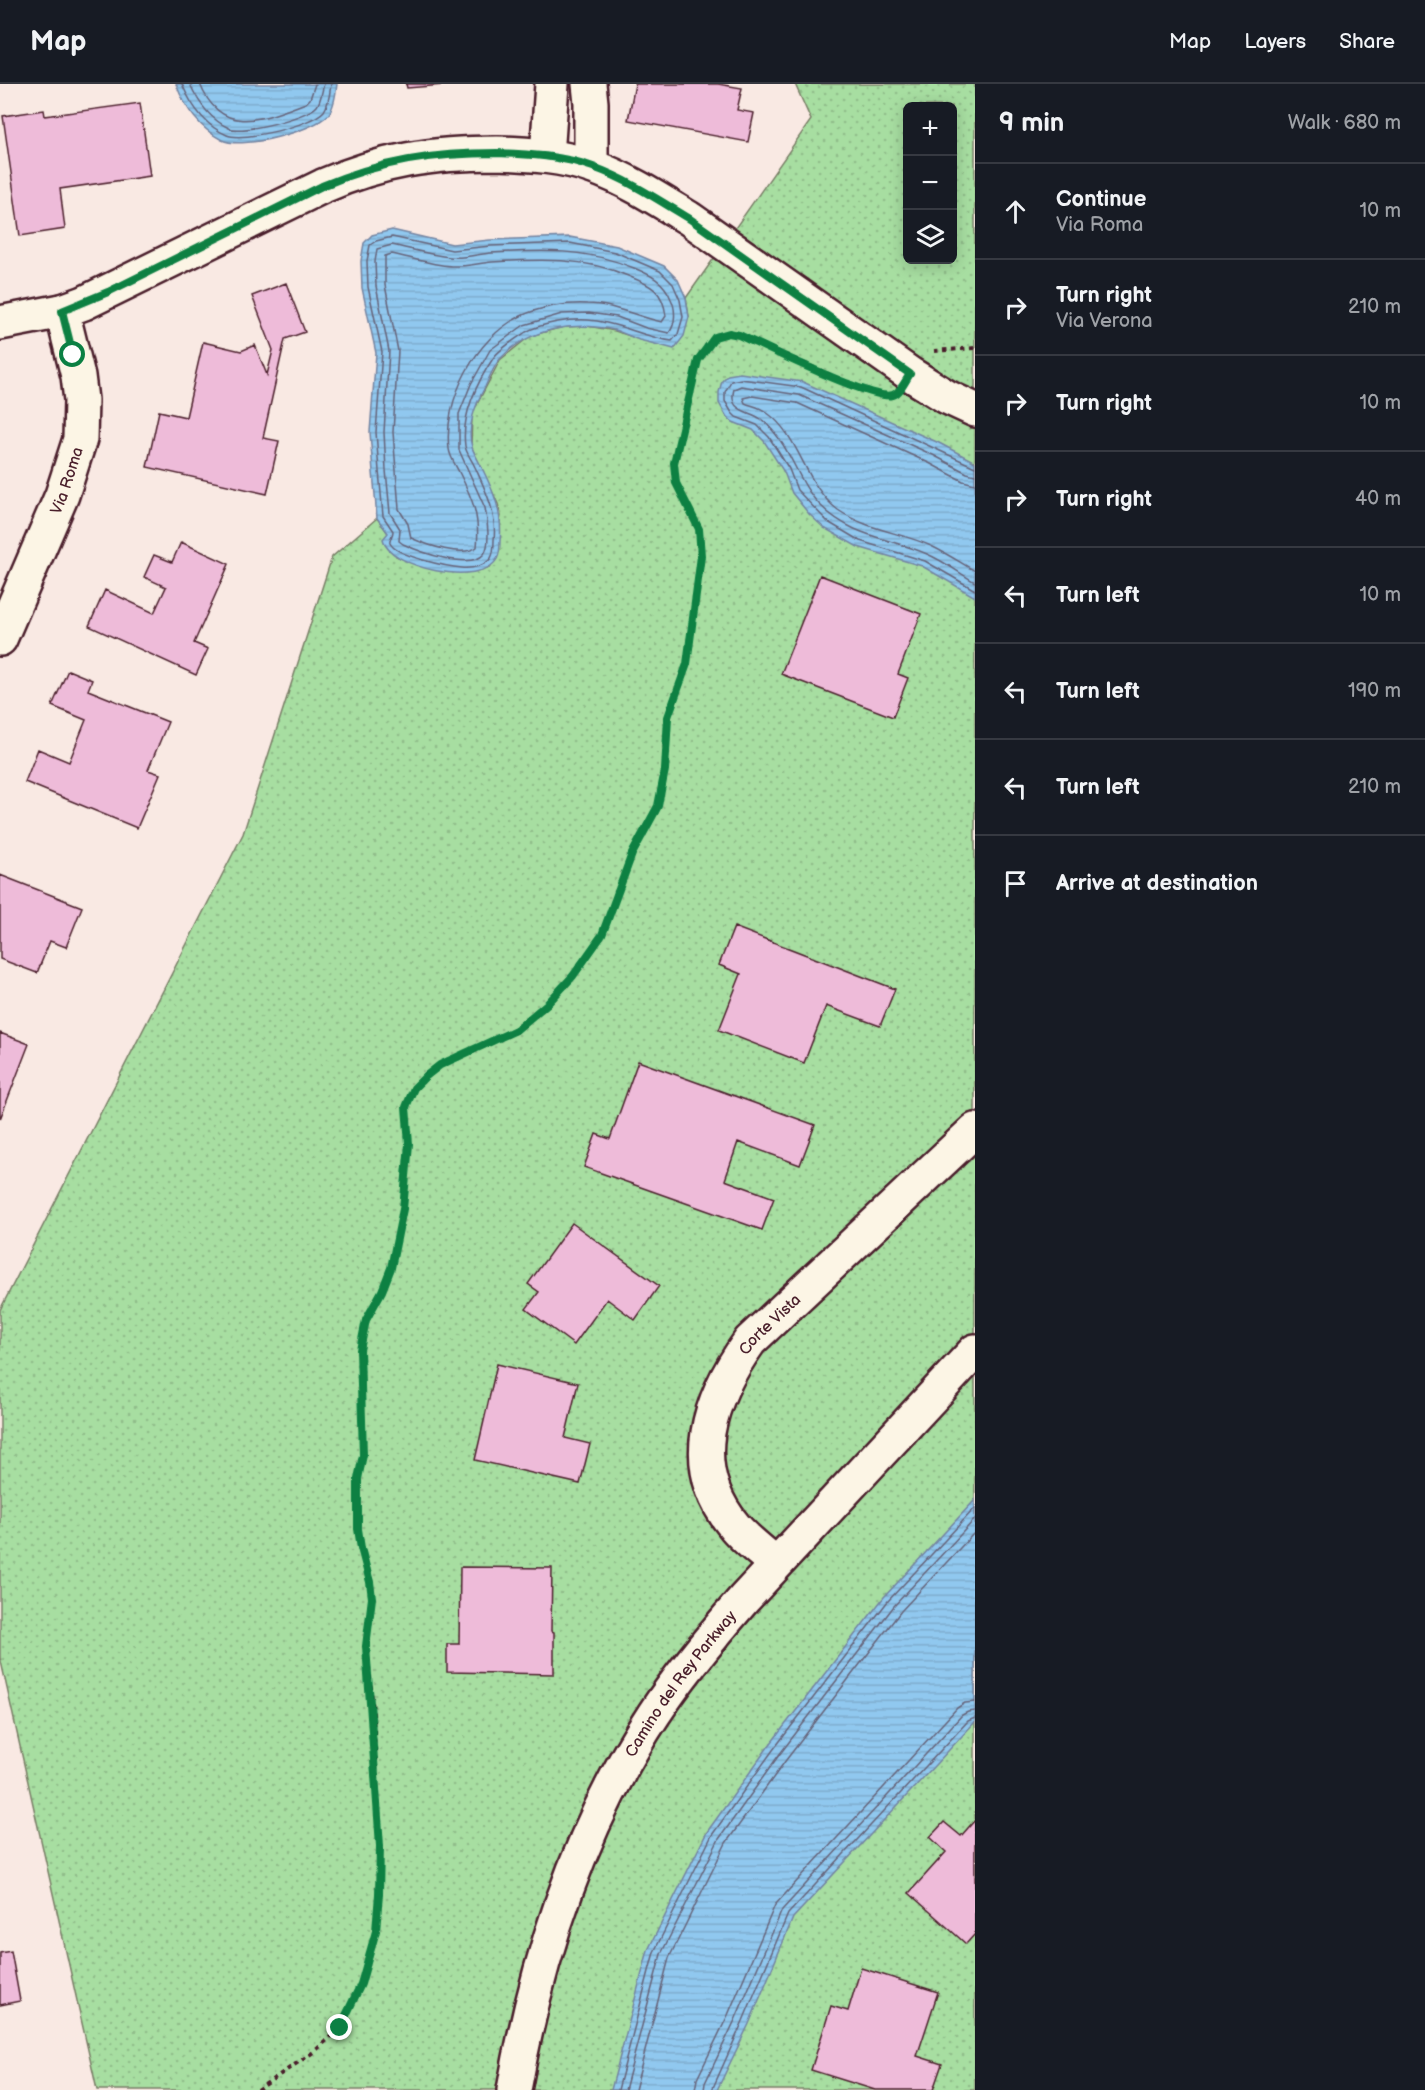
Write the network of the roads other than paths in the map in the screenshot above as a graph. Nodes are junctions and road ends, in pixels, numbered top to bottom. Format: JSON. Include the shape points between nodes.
{"nodes":[{"id":1,"x":552,"y":84,"type":"edge"},
{"id":2,"x":589,"y":84,"type":"edge"},
{"id":3,"x":547,"y":156,"type":"junction"},
{"id":4,"x":591,"y":166,"type":"junction"},
{"id":5,"x":62,"y":311,"type":"junction"},
{"id":6,"x":0,"y":323,"type":"edge"},
{"id":7,"x":975,"y":410,"type":"edge"},
{"id":8,"x":0,"y":639,"type":"edge"},
{"id":9,"x":975,"y":1130,"type":"edge"},
{"id":10,"x":975,"y":1351,"type":"edge"},
{"id":11,"x":776,"y":1564,"type":"junction"},
{"id":12,"x":514,"y":2090,"type":"edge"}],
"edges":[{"from":1,"to":3,"type":"street"},
{"from":2,"to":4,"type":"street"},
{"from":3,"to":4,"type":"street"},
{"from":3,"to":5,"type":"street","via":[[451,154],[354,172]]},
{"from":4,"to":7,"type":"street","via":[[690,219],[910,374]]},
{"from":5,"to":6,"type":"street"},
{"from":5,"to":8,"type":"street","name":"Via Roma","via":[[78,376],[80,439],[62,495]]},
{"from":9,"to":11,"type":"street","name":"Corte Vista","via":[[750,1341],[719,1392],[708,1423],[706,1449],[714,1492],[736,1528]]},
{"from":10,"to":11,"type":"street","name":"Camino del Rey Parkway"},
{"from":11,"to":12,"type":"street","name":"Camino del Rey Parkway","via":[[711,1636],[653,1715],[599,1815],[578,1861],[545,1957]]}]}
